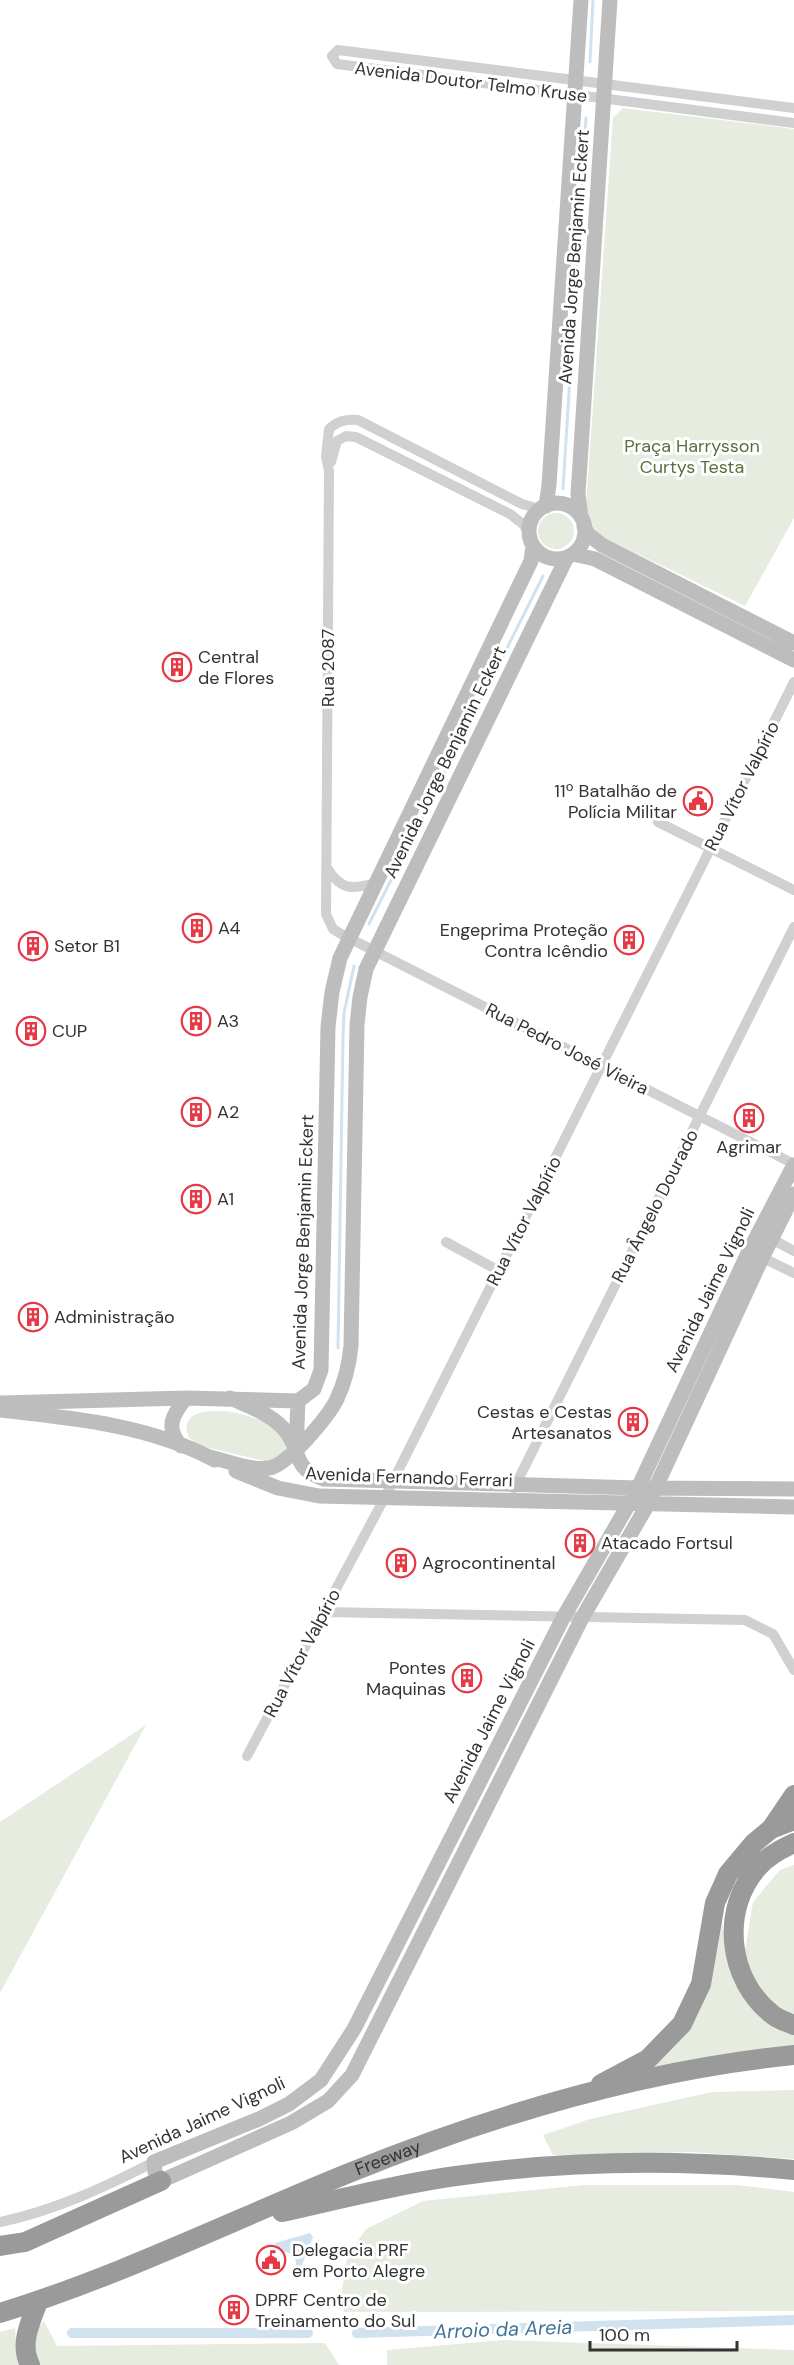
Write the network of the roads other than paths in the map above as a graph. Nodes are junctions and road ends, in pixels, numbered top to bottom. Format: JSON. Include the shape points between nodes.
{"nodes":[{"id":1,"x":581,"y":0,"type":"edge"},
{"id":2,"x":610,"y":0,"type":"edge"},
{"id":3,"x":337,"y":64,"type":"dead end"},
{"id":4,"x":575,"y":87,"type":"junction"},
{"id":5,"x":605,"y":91,"type":"junction"},
{"id":6,"x":794,"y":108,"type":"edge"},
{"id":7,"x":794,"y":123,"type":"edge"},
{"id":8,"x":329,"y":471,"type":"junction"},
{"id":9,"x":543,"y":507,"type":"junction"},
{"id":10,"x":583,"y":522,"type":"junction"},
{"id":11,"x":531,"y":541,"type":"junction"},
{"id":12,"x":570,"y":556,"type":"junction"},
{"id":13,"x":794,"y":643,"type":"edge"},
{"id":14,"x":794,"y":660,"type":"edge"},
{"id":15,"x":794,"y":682,"type":"edge"},
{"id":16,"x":658,"y":822,"type":"dead end"},
{"id":17,"x":711,"y":848,"type":"junction"},
{"id":18,"x":326,"y":867,"type":"junction"},
{"id":19,"x":375,"y":883,"type":"junction"},
{"id":20,"x":794,"y":890,"type":"edge"},
{"id":21,"x":794,"y":927,"type":"edge"},
{"id":22,"x":344,"y":936,"type":"junction"},
{"id":23,"x":374,"y":951,"type":"junction"},
{"id":24,"x":601,"y":1066,"type":"junction"},
{"id":25,"x":700,"y":1116,"type":"junction"},
{"id":26,"x":794,"y":1165,"type":"edge"},
{"id":27,"x":794,"y":1194,"type":"edge"},
{"id":28,"x":765,"y":1236,"type":"junction"},
{"id":29,"x":446,"y":1242,"type":"dead end"},
{"id":30,"x":794,"y":1251,"type":"edge"},
{"id":31,"x":755,"y":1254,"type":"junction"},
{"id":32,"x":499,"y":1271,"type":"junction"},
{"id":33,"x":794,"y":1273,"type":"edge"},
{"id":34,"x":186,"y":1398,"type":"junction"},
{"id":35,"x":230,"y":1398,"type":"junction"},
{"id":36,"x":298,"y":1401,"type":"junction"},
{"id":37,"x":0,"y":1403,"type":"edge"},
{"id":38,"x":0,"y":1410,"type":"edge"},
{"id":39,"x":181,"y":1446,"type":"junction"},
{"id":40,"x":296,"y":1449,"type":"junction"},
{"id":41,"x":206,"y":1456,"type":"junction"},
{"id":42,"x":393,"y":1481,"type":"junction"},
{"id":43,"x":515,"y":1485,"type":"junction"},
{"id":44,"x":638,"y":1488,"type":"junction"},
{"id":45,"x":655,"y":1489,"type":"junction"},
{"id":46,"x":794,"y":1489,"type":"edge"},
{"id":47,"x":385,"y":1497,"type":"junction"},
{"id":48,"x":508,"y":1500,"type":"junction"},
{"id":49,"x":543,"y":1501,"type":"junction"},
{"id":50,"x":630,"y":1503,"type":"junction"},
{"id":51,"x":648,"y":1504,"type":"junction"},
{"id":52,"x":794,"y":1507,"type":"edge"},
{"id":53,"x":324,"y":1612,"type":"junction"},
{"id":54,"x":563,"y":1618,"type":"junction"},
{"id":55,"x":582,"y":1618,"type":"junction"},
{"id":56,"x":794,"y":1670,"type":"edge"},
{"id":57,"x":247,"y":1756,"type":"dead end"},
{"id":58,"x":794,"y":1795,"type":"edge"},
{"id":59,"x":794,"y":1820,"type":"edge"},
{"id":60,"x":771,"y":1829,"type":"junction"},
{"id":61,"x":794,"y":1843,"type":"edge"},
{"id":62,"x":393,"y":1951,"type":"junction"},
{"id":63,"x":410,"y":1960,"type":"junction"},
{"id":64,"x":794,"y":2025,"type":"edge"},
{"id":65,"x":790,"y":2056,"type":"edge"},
{"id":66,"x":580,"y":2095,"type":"junction"},
{"id":67,"x":175,"y":2153,"type":"junction"},
{"id":68,"x":154,"y":2162,"type":"junction"},
{"id":69,"x":794,"y":2170,"type":"edge"},
{"id":70,"x":181,"y":2174,"type":"junction"},
{"id":71,"x":161,"y":2181,"type":"junction"},
{"id":72,"x":0,"y":2222,"type":"edge"},
{"id":73,"x":235,"y":2223,"type":"junction"},
{"id":74,"x":0,"y":2246,"type":"edge"},
{"id":75,"x":38,"y":2301,"type":"junction"},
{"id":76,"x":0,"y":2313,"type":"edge"},
{"id":77,"x":30,"y":2365,"type":"edge"}],
"edges":[{"from":1,"to":4,"type":"street","name":"Avenida Jorge Benjamin Eckert"},
{"from":2,"to":5,"type":"street","name":"Avenida Jorge Benjamin Eckert"},
{"from":3,"to":4,"type":"street","name":"Avenida Doutor Telmo Kruse","via":[[332,56],[338,50]]},
{"from":4,"to":5,"type":"street","name":"Avenida Doutor Telmo Kruse"},
{"from":4,"to":9,"type":"street","name":"Avenida Jorge Benjamin Eckert","via":[[549,485]]},
{"from":5,"to":6,"type":"street","name":"Avenida Doutor Telmo Kruse"},
{"from":5,"to":7,"type":"street","name":"Avenida Doutor Telmo Kruse"},
{"from":5,"to":10,"type":"street","name":"Avenida Jorge Benjamin Eckert","via":[[578,494]]},
{"from":8,"to":9,"type":"street","name":"Rua 2087","via":[[329,429],[337,422],[358,420],[522,504]]},
{"from":8,"to":11,"type":"street","via":[[337,441],[346,436],[356,437],[510,514],[524,525]]},
{"from":8,"to":18,"type":"street","name":"Rua 2087"},
{"from":9,"to":10,"type":"street","via":[[553,503],[569,506]]},
{"from":9,"to":11,"type":"street","via":[[530,520]]},
{"from":10,"to":12,"type":"street","via":[[583,542]]},
{"from":10,"to":13,"type":"street","via":[[589,535],[602,545]]},
{"from":11,"to":12,"type":"street","via":[[539,554],[548,558]]},
{"from":11,"to":19,"type":"street","name":"Avenida Jorge Benjamin Eckert","via":[[531,561]]},
{"from":12,"to":14,"type":"street","via":[[595,559]]},
{"from":12,"to":23,"type":"street","name":"Avenida Jorge Benjamin Eckert"},
{"from":15,"to":17,"type":"street","name":"Rua Vítor Valpírio"},
{"from":16,"to":17,"type":"street"},
{"from":17,"to":20,"type":"street"},
{"from":17,"to":24,"type":"street","name":"Rua Vítor Valpírio"},
{"from":18,"to":19,"type":"street","via":[[335,881],[349,888]]},
{"from":18,"to":22,"type":"street","name":"Rua 2087","via":[[326,914],[333,928]]},
{"from":19,"to":22,"type":"street","name":"Avenida Jorge Benjamin Eckert"},
{"from":21,"to":25,"type":"street","name":"Rua Ângelo Dourado"},
{"from":22,"to":23,"type":"street","name":"Rua Pedro José Vieira"},
{"from":22,"to":36,"type":"street","name":"Avenida Jorge Benjamin Eckert","via":[[328,1027],[321,1370],[314,1389]]},
{"from":23,"to":24,"type":"street","name":"Rua Pedro José Vieira"},
{"from":23,"to":40,"type":"street","name":"Avenida Jorge Benjamin Eckert","via":[[366,969],[357,1025],[349,1371],[336,1402]]},
{"from":24,"to":25,"type":"street","name":"Rua Pedro José Vieira"},
{"from":24,"to":32,"type":"street","name":"Rua Vítor Valpírio"},
{"from":25,"to":26,"type":"street","name":"Rua Pedro José Vieira"},
{"from":25,"to":43,"type":"street","name":"Rua Ângelo Dourado"},
{"from":26,"to":28,"type":"street","name":"Avenida Jaime Vignoli"},
{"from":27,"to":28,"type":"street","name":"Avenida Jaime Vignoli"},
{"from":28,"to":30,"type":"street"},
{"from":28,"to":31,"type":"street","name":"Avenida Jaime Vignoli"},
{"from":29,"to":32,"type":"street"},
{"from":31,"to":33,"type":"street"},
{"from":31,"to":44,"type":"street","name":"Avenida Jaime Vignoli"},
{"from":31,"to":45,"type":"street","name":"Avenida Jaime Vignoli"},
{"from":32,"to":42,"type":"street","name":"Rua Vítor Valpírio"},
{"from":34,"to":35,"type":"street","name":"Avenida Fernando Ferrari"},
{"from":34,"to":37,"type":"street","name":"Avenida Fernando Ferrari"},
{"from":34,"to":39,"type":"street","via":[[172,1418],[174,1438]]},
{"from":35,"to":36,"type":"street","name":"Avenida Fernando Ferrari"},
{"from":35,"to":40,"type":"street","name":"Avenida Fernando Ferrari","via":[[268,1416],[282,1427]]},
{"from":36,"to":40,"type":"street"},
{"from":38,"to":39,"type":"street","name":"Avenida Fernando Ferrari","via":[[87,1420],[136,1430]]},
{"from":39,"to":41,"type":"street","name":"Avenida Fernando Ferrari"},
{"from":40,"to":41,"type":"street","name":"Avenida Jorge Benjamin Eckert","via":[[272,1468],[258,1469]]},
{"from":40,"to":42,"type":"street","name":"Avenida Fernando Ferrari","via":[[301,1467],[324,1479]]},
{"from":41,"to":47,"type":"street","name":"Avenida Fernando Ferrari","via":[[278,1488],[320,1496]]},
{"from":42,"to":43,"type":"street","name":"Avenida Fernando Ferrari"},
{"from":42,"to":47,"type":"street","name":"Rua Vítor Valpírio"},
{"from":43,"to":44,"type":"street","name":"Avenida Fernando Ferrari"},
{"from":43,"to":48,"type":"street","name":"Rua Ângelo Dourado"},
{"from":43,"to":49,"type":"street"},
{"from":44,"to":45,"type":"street","name":"Avenida Fernando Ferrari"},
{"from":44,"to":50,"type":"street","name":"Avenida Jaime Vignoli"},
{"from":45,"to":46,"type":"street","name":"Avenida Fernando Ferrari"},
{"from":45,"to":51,"type":"street","name":"Avenida Jaime Vignoli"},
{"from":47,"to":48,"type":"street","name":"Avenida Fernando Ferrari"},
{"from":47,"to":53,"type":"street","name":"Rua Vítor Valpírio"},
{"from":48,"to":49,"type":"street","name":"Avenida Fernando Ferrari"},
{"from":49,"to":50,"type":"street","name":"Avenida Fernando Ferrari"},
{"from":50,"to":51,"type":"street","name":"Avenida Fernando Ferrari"},
{"from":50,"to":54,"type":"street","name":"Avenida Jaime Vignoli"},
{"from":51,"to":52,"type":"street","name":"Avenida Fernando Ferrari"},
{"from":51,"to":55,"type":"street","name":"Avenida Jaime Vignoli"},
{"from":53,"to":54,"type":"street"},
{"from":53,"to":57,"type":"street","name":"Rua Vítor Valpírio"},
{"from":54,"to":55,"type":"street"},
{"from":54,"to":62,"type":"street","name":"Avenida Jaime Vignoli"},
{"from":55,"to":56,"type":"street","via":[[744,1620],[773,1634]]},
{"from":55,"to":63,"type":"street","name":"Avenida Jaime Vignoli"},
{"from":58,"to":60,"type":"highway"},
{"from":59,"to":60,"type":"highway"},
{"from":60,"to":66,"type":"highway","via":[[736,1862],[720,1888],[701,1984],[682,2024],[648,2059]]},
{"from":61,"to":64,"type":"highway","via":[[759,1865],[739,1896],[733,1931],[735,1960],[750,1991],[773,2016]]},
{"from":62,"to":63,"type":"street"},
{"from":62,"to":67,"type":"street","name":"Avenida Jaime Vignoli","via":[[354,2029],[321,2080],[289,2104]]},
{"from":63,"to":70,"type":"street","name":"Avenida Jaime Vignoli","via":[[352,2075],[328,2101],[291,2123]]},
{"from":65,"to":66,"type":"highway","name":"Freeway","via":[[687,2072]]},
{"from":66,"to":73,"type":"highway","name":"Freeway","via":[[456,2133]]},
{"from":67,"to":68,"type":"street","name":"Avenida Jaime Vignoli"},
{"from":67,"to":70,"type":"street"},
{"from":68,"to":71,"type":"street"},
{"from":68,"to":72,"type":"street","name":"Avenida Jaime Vignoli","via":[[108,2186],[26,2217]]},
{"from":69,"to":73,"type":"highway","via":[[701,2162],[522,2168],[417,2182]]},
{"from":70,"to":71,"type":"street","name":"Avenida Jaime Vignoli"},
{"from":71,"to":74,"type":"highway","via":[[25,2242]]},
{"from":73,"to":75,"type":"highway","name":"Freeway"},
{"from":75,"to":76,"type":"highway","name":"Freeway"},
{"from":75,"to":77,"type":"highway","via":[[24,2342]]}]}
